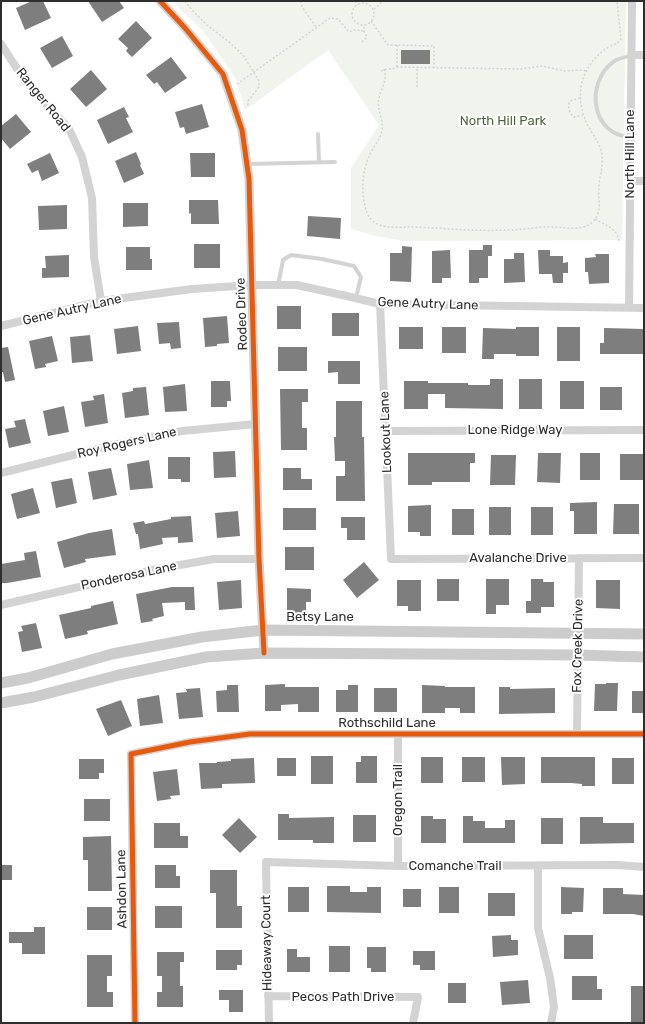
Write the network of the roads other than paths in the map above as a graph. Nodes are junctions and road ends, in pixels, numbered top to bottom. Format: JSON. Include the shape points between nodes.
{"nodes":[{"id":1,"x":160,"y":1,"type":"edge"},
{"id":2,"x":632,"y":1,"type":"edge"},
{"id":3,"x":1,"y":44,"type":"edge"},
{"id":4,"x":631,"y":55,"type":"junction"},
{"id":5,"x":644,"y":55,"type":"edge"},
{"id":6,"x":318,"y":134,"type":"dead end"},
{"id":7,"x":630,"y":137,"type":"junction"},
{"id":8,"x":319,"y":162,"type":"junction"},
{"id":9,"x":336,"y":162,"type":"dead end"},
{"id":10,"x":247,"y":164,"type":"junction"},
{"id":11,"x":631,"y":181,"type":"junction"},
{"id":12,"x":644,"y":181,"type":"edge"},
{"id":13,"x":252,"y":285,"type":"junction"},
{"id":14,"x":278,"y":285,"type":"junction"},
{"id":15,"x":356,"y":298,"type":"junction"},
{"id":16,"x":101,"y":301,"type":"junction"},
{"id":17,"x":380,"y":304,"type":"junction"},
{"id":18,"x":629,"y":308,"type":"junction"},
{"id":19,"x":644,"y":308,"type":"edge"},
{"id":20,"x":1,"y":326,"type":"edge"},
{"id":21,"x":256,"y":424,"type":"junction"},
{"id":22,"x":644,"y":430,"type":"edge"},
{"id":23,"x":386,"y":431,"type":"junction"},
{"id":24,"x":1,"y":472,"type":"edge"},
{"id":25,"x":579,"y":558,"type":"junction"},
{"id":26,"x":644,"y":558,"type":"edge"},
{"id":27,"x":259,"y":559,"type":"junction"},
{"id":28,"x":391,"y":559,"type":"joint"},
{"id":29,"x":1,"y":605,"type":"edge"},
{"id":30,"x":263,"y":630,"type":"junction"},
{"id":31,"x":578,"y":632,"type":"junction"},
{"id":32,"x":644,"y":634,"type":"edge"},
{"id":33,"x":264,"y":653,"type":"junction"},
{"id":34,"x":578,"y":655,"type":"junction"},
{"id":35,"x":644,"y":657,"type":"edge"},
{"id":36,"x":1,"y":683,"type":"edge"},
{"id":37,"x":1,"y":703,"type":"edge"},
{"id":38,"x":398,"y":734,"type":"junction"},
{"id":39,"x":577,"y":734,"type":"junction"},
{"id":40,"x":644,"y":734,"type":"edge"},
{"id":41,"x":131,"y":754,"type":"joint"},
{"id":42,"x":266,"y":862,"type":"joint"},
{"id":43,"x":398,"y":866,"type":"junction"},
{"id":44,"x":538,"y":866,"type":"junction"},
{"id":45,"x":644,"y":867,"type":"edge"},
{"id":46,"x":268,"y":996,"type":"junction"},
{"id":47,"x":135,"y":1023,"type":"edge"},
{"id":48,"x":269,"y":1023,"type":"edge"},
{"id":49,"x":413,"y":1023,"type":"edge"},
{"id":50,"x":551,"y":1023,"type":"edge"}],
"edges":[{"from":1,"to":10,"type":"street","name":"Rodeo Drive","via":[[223,74],[242,130]]},
{"from":2,"to":4,"type":"street","name":"North Hill Lane"},
{"from":3,"to":16,"type":"street","name":"Ranger Road","via":[[23,78],[69,129],[82,157],[92,198],[94,257]]},
{"from":4,"to":5,"type":"street"},
{"from":4,"to":7,"type":"street","name":"North Hill Lane"},
{"from":4,"to":7,"type":"lane","via":[[614,61],[603,71],[596,87],[596,106],[602,122],[611,132]]},
{"from":6,"to":8,"type":"lane"},
{"from":7,"to":11,"type":"street","name":"North Hill Lane"},
{"from":8,"to":9,"type":"lane"},
{"from":8,"to":10,"type":"lane"},
{"from":10,"to":13,"type":"street","name":"Rodeo Drive"},
{"from":11,"to":12,"type":"street"},
{"from":11,"to":18,"type":"street","name":"North Hill Lane"},
{"from":13,"to":14,"type":"street","name":"Gene Autry Lane"},
{"from":13,"to":16,"type":"street","name":"Gene Autry Lane","via":[[192,289]]},
{"from":13,"to":21,"type":"street","name":"Rodeo Drive"},
{"from":14,"to":15,"type":"street","name":"Gene Autry Lane","via":[[297,285]]},
{"from":14,"to":15,"type":"lane","via":[[283,260],[291,255],[322,259],[354,266],[361,277]]},
{"from":15,"to":17,"type":"street","name":"Gene Autry Lane"},
{"from":16,"to":20,"type":"street","name":"Gene Autry Lane"},
{"from":17,"to":18,"type":"street","name":"Gene Autry Lane"},
{"from":17,"to":23,"type":"street","name":"Lookout Lane"},
{"from":18,"to":19,"type":"street","name":"Gene Autry Lane"},
{"from":21,"to":24,"type":"street","name":"Roy Rogers Lane","via":[[182,431]]},
{"from":21,"to":27,"type":"street","name":"Rodeo Drive"},
{"from":22,"to":23,"type":"street","name":"Lone Ridge Way"},
{"from":23,"to":28,"type":"street","name":"Lookout Lane"},
{"from":25,"to":26,"type":"street","name":"Avalanche Drive"},
{"from":25,"to":28,"type":"street","name":"Avalanche Drive"},
{"from":25,"to":31,"type":"street","name":"Fox Creek Drive"},
{"from":27,"to":29,"type":"street","name":"Ponderosa Lane","via":[[214,559],[157,569]]},
{"from":27,"to":30,"type":"street","name":"Rodeo Drive"},
{"from":30,"to":31,"type":"main road","name":"Betsy Lane"},
{"from":30,"to":33,"type":"street","name":"Rodeo Drive"},
{"from":30,"to":36,"type":"main road","name":"Betsy Lane","via":[[202,637],[112,654]]},
{"from":31,"to":32,"type":"main road","name":"Betsy Lane"},
{"from":31,"to":34,"type":"street","name":"Fox Creek Drive"},
{"from":33,"to":34,"type":"main road"},
{"from":33,"to":37,"type":"main road","via":[[206,657]]},
{"from":34,"to":35,"type":"main road"},
{"from":34,"to":39,"type":"street","name":"Fox Creek Drive"},
{"from":38,"to":39,"type":"street","name":"Rothschild Lane"},
{"from":38,"to":41,"type":"street","name":"Rothschild Lane","via":[[250,734],[190,742]]},
{"from":38,"to":43,"type":"street","name":"Oregon Trail"},
{"from":39,"to":40,"type":"street","name":"Rothschild Lane"},
{"from":41,"to":47,"type":"street","name":"Ashdon Lane"},
{"from":42,"to":43,"type":"street","name":"Comanche Trail"},
{"from":42,"to":46,"type":"street","name":"Hideaway Court"},
{"from":43,"to":44,"type":"street","name":"Comanche Trail"},
{"from":44,"to":45,"type":"street","name":"Comanche Trail"},
{"from":44,"to":50,"type":"street","via":[[538,928],[554,1007]]},
{"from":46,"to":48,"type":"street","name":"Hideaway Court"},
{"from":46,"to":49,"type":"street","name":"Pecos Path Drive","via":[[418,997]]}]}
